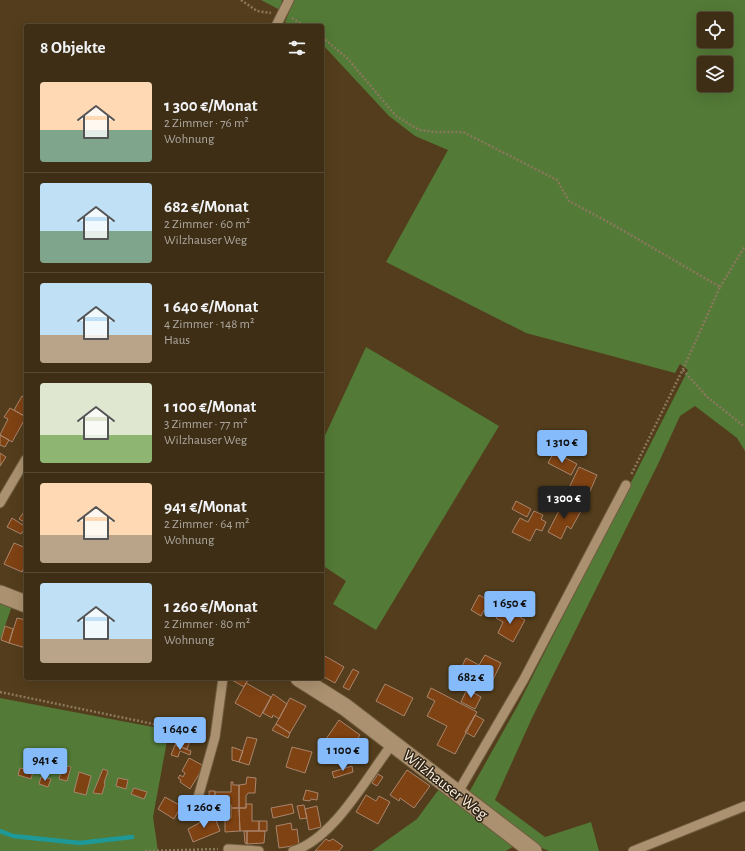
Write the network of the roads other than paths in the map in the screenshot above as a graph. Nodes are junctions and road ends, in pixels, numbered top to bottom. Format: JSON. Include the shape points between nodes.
{"nodes":[{"id":1,"x":289,"y":0,"type":"edge"},
{"id":2,"x":277,"y":24,"type":"edge"},
{"id":3,"x":24,"y":462,"type":"edge"},
{"id":4,"x":626,"y":485,"type":"road end"},
{"id":5,"x":0,"y":503,"type":"edge"},
{"id":6,"x":0,"y":594,"type":"edge"},
{"id":7,"x":24,"y":603,"type":"edge"},
{"id":8,"x":223,"y":680,"type":"edge"},
{"id":9,"x":302,"y":680,"type":"edge"},
{"id":10,"x":393,"y":743,"type":"junction"},
{"id":11,"x":457,"y":794,"type":"junction"},
{"id":12,"x":197,"y":801,"type":"dead end"},
{"id":13,"x":745,"y":806,"type":"edge"},
{"id":14,"x":228,"y":849,"type":"road end"},
{"id":15,"x":259,"y":851,"type":"edge"},
{"id":16,"x":294,"y":851,"type":"edge"},
{"id":17,"x":533,"y":851,"type":"edge"},
{"id":18,"x":632,"y":851,"type":"edge"}],
"edges":[{"from":1,"to":2,"type":"lane"},
{"from":3,"to":5,"type":"lane"},
{"from":4,"to":11,"type":"lane","via":[[524,679]]},
{"from":6,"to":7,"type":"street"},
{"from":8,"to":12,"type":"lane","via":[[215,737]]},
{"from":9,"to":10,"type":"street","name":"Wilzhauser Weg","via":[[345,707]]},
{"from":10,"to":11,"type":"street","name":"Wilzhauser Weg"},
{"from":10,"to":16,"type":"lane","via":[[350,804],[308,845]]},
{"from":11,"to":17,"type":"street","name":"Wilzhauser Weg"},
{"from":13,"to":18,"type":"lane"},
{"from":14,"to":15,"type":"lane"}]}
